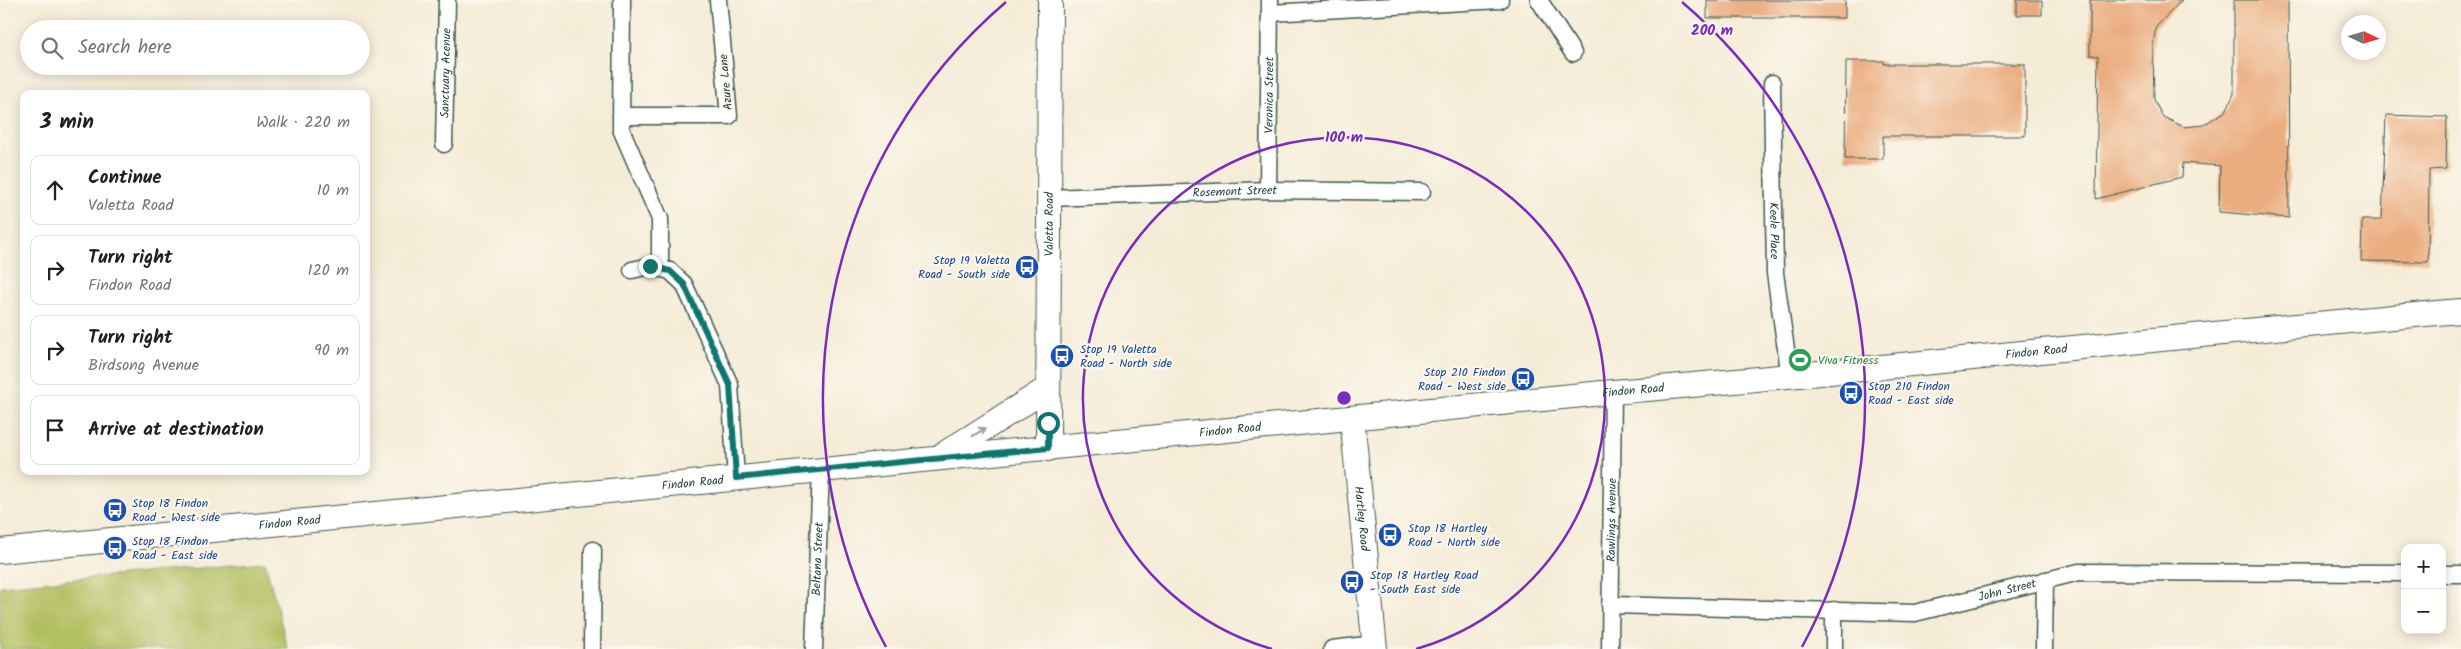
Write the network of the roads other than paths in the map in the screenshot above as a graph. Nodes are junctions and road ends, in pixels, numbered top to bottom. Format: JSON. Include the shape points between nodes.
{"nodes":[{"id":1,"x":447,"y":0,"type":"edge"},
{"id":2,"x":622,"y":0,"type":"edge"},
{"id":3,"x":718,"y":0,"type":"edge"},
{"id":4,"x":1050,"y":0,"type":"edge"},
{"id":5,"x":1500,"y":0,"type":"edge"},
{"id":6,"x":1539,"y":0,"type":"edge"},
{"id":7,"x":1270,"y":6,"type":"edge"},
{"id":8,"x":1573,"y":53,"type":"dead end"},
{"id":9,"x":1772,"y":83,"type":"dead end"},
{"id":10,"x":621,"y":116,"type":"junction"},
{"id":11,"x":444,"y":144,"type":"dead end"},
{"id":12,"x":1268,"y":190,"type":"junction"},
{"id":13,"x":1422,"y":192,"type":"dead end"},
{"id":14,"x":1049,"y":198,"type":"junction"},
{"id":15,"x":660,"y":268,"type":"junction"},
{"id":16,"x":632,"y":270,"type":"dead end"},
{"id":17,"x":2461,"y":311,"type":"edge"},
{"id":18,"x":1790,"y":377,"type":"junction"},
{"id":19,"x":1048,"y":388,"type":"junction"},
{"id":20,"x":1613,"y":392,"type":"junction"},
{"id":21,"x":1352,"y":418,"type":"junction"},
{"id":22,"x":1048,"y":448,"type":"junction"},
{"id":23,"x":938,"y":459,"type":"junction"},
{"id":24,"x":821,"y":470,"type":"junction"},
{"id":25,"x":736,"y":478,"type":"junction"},
{"id":26,"x":593,"y":550,"type":"dead end"},
{"id":27,"x":0,"y":551,"type":"edge"},
{"id":28,"x":2401,"y":574,"type":"edge"},
{"id":29,"x":2446,"y":574,"type":"edge"},
{"id":30,"x":2461,"y":574,"type":"edge"},
{"id":31,"x":2045,"y":580,"type":"junction"},
{"id":32,"x":1610,"y":605,"type":"junction"},
{"id":33,"x":1834,"y":610,"type":"junction"},
{"id":34,"x":1375,"y":646,"type":"edge"},
{"id":35,"x":592,"y":649,"type":"edge"},
{"id":36,"x":814,"y":649,"type":"edge"},
{"id":37,"x":1332,"y":649,"type":"edge"},
{"id":38,"x":1610,"y":649,"type":"edge"},
{"id":39,"x":1834,"y":649,"type":"edge"},
{"id":40,"x":2044,"y":649,"type":"edge"}],
"edges":[{"from":1,"to":11,"type":"street","name":"Sanctuary Acenue"},
{"from":2,"to":10,"type":"street"},
{"from":3,"to":10,"type":"street","name":"Azure Lane","via":[[729,116]]},
{"from":4,"to":14,"type":"main road","name":"Valetta Road"},
{"from":5,"to":7,"type":"street"},
{"from":6,"to":8,"type":"street"},
{"from":7,"to":12,"type":"street","name":"Veronica Street"},
{"from":9,"to":18,"type":"street","name":"Keele Place","via":[[1775,273]]},
{"from":10,"to":15,"type":"street","via":[[621,129],[660,220]]},
{"from":12,"to":13,"type":"street","name":"Rosemont Street"},
{"from":12,"to":14,"type":"street","name":"Rosemont Street"},
{"from":14,"to":19,"type":"main road","name":"Valetta Road"},
{"from":15,"to":16,"type":"street","via":[[650,266]]},
{"from":15,"to":25,"type":"street","via":[[670,271],[684,284],[730,385]]},
{"from":17,"to":18,"type":"main road","name":"Findon Road","via":[[2292,325]]},
{"from":18,"to":20,"type":"main road","name":"Findon Road"},
{"from":19,"to":22,"type":"main road","name":"Valetta Road"},
{"from":23,"to":19,"type":"main road","one_way":true},
{"from":20,"to":21,"type":"main road","name":"Findon Road"},
{"from":20,"to":32,"type":"street","name":"Rawlings Avenue"},
{"from":21,"to":22,"type":"main road","name":"Findon Road"},
{"from":21,"to":34,"type":"main road","name":"Hartley Road"},
{"from":22,"to":23,"type":"main road","name":"Findon Road"},
{"from":23,"to":24,"type":"main road","name":"Findon Road"},
{"from":24,"to":25,"type":"main road","name":"Findon Road"},
{"from":24,"to":36,"type":"street","name":"Beltana Street"},
{"from":25,"to":27,"type":"main road","name":"Findon Road"},
{"from":26,"to":35,"type":"street"},
{"from":28,"to":31,"type":"street","name":"John Street","via":[[2079,572]]},
{"from":29,"to":30,"type":"street"},
{"from":31,"to":33,"type":"street","name":"John Street","via":[[1915,612]]},
{"from":31,"to":40,"type":"street"},
{"from":32,"to":33,"type":"street","name":"John Street"},
{"from":32,"to":38,"type":"street","name":"Rawlings Avenue"},
{"from":33,"to":39,"type":"street"},
{"from":34,"to":37,"type":"street"}]}
